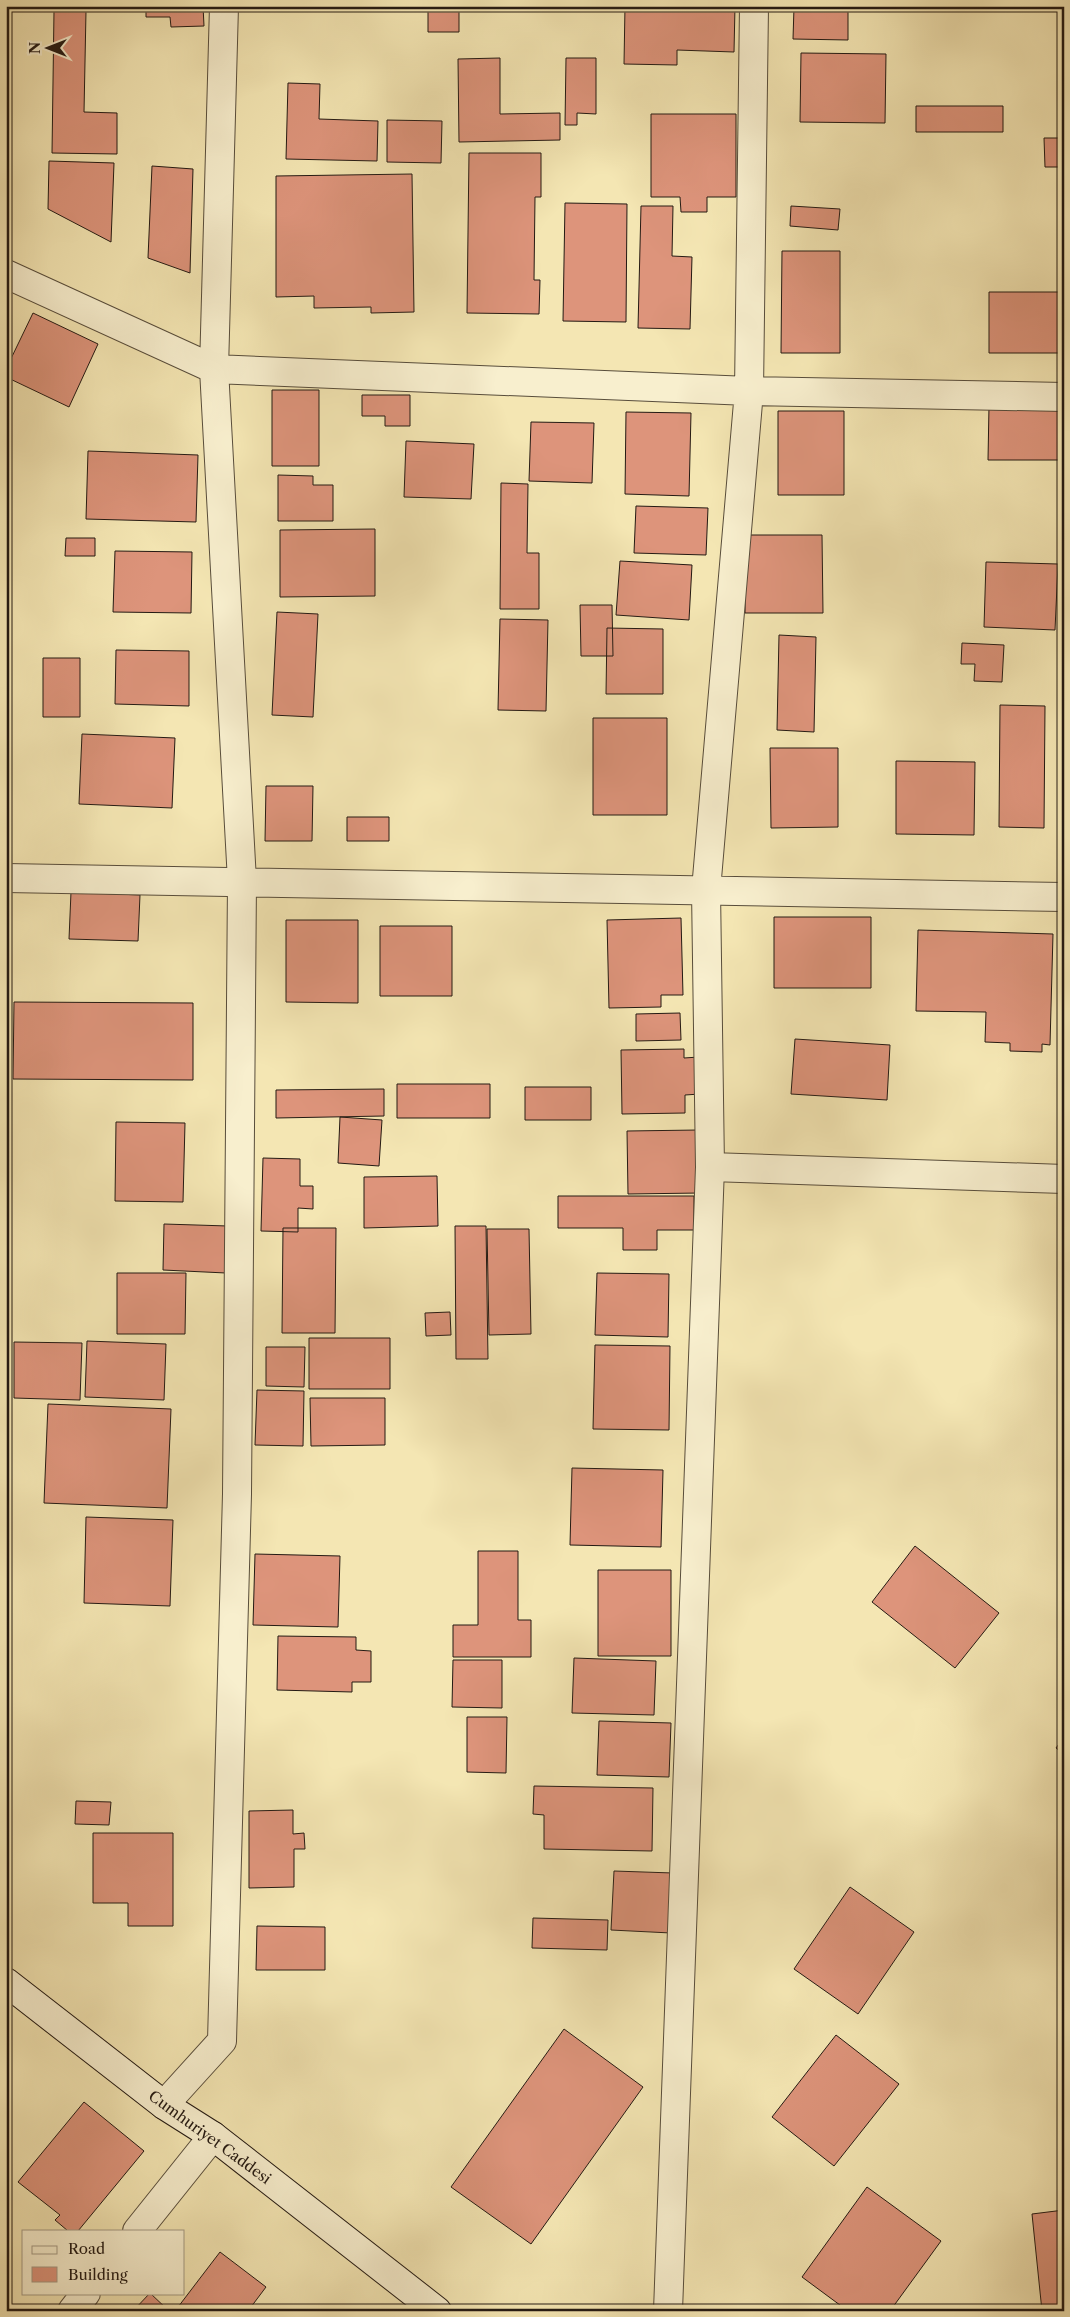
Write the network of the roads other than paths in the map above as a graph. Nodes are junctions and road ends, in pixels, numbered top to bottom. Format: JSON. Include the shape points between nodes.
{"nodes":[{"id":1,"x":224,"y":6,"type":"edge"},
{"id":2,"x":754,"y":6,"type":"edge"},
{"id":3,"x":6,"y":274,"type":"edge"},
{"id":4,"x":214,"y":369,"type":"junction"},
{"id":5,"x":750,"y":391,"type":"junction"},
{"id":6,"x":1064,"y":397,"type":"edge"},
{"id":7,"x":6,"y":878,"type":"edge"},
{"id":8,"x":242,"y":881,"type":"junction"},
{"id":9,"x":706,"y":890,"type":"junction"},
{"id":10,"x":1064,"y":897,"type":"edge"},
{"id":11,"x":710,"y":1167,"type":"junction"},
{"id":12,"x":1064,"y":1179,"type":"edge"},
{"id":13,"x":6,"y":1982,"type":"edge"},
{"id":14,"x":164,"y":2105,"type":"junction"},
{"id":15,"x":213,"y":2136,"type":"junction"},
{"id":16,"x":138,"y":2230,"type":"edge"},
{"id":17,"x":85,"y":2294,"type":"edge"},
{"id":18,"x":72,"y":2311,"type":"edge"},
{"id":19,"x":437,"y":2311,"type":"edge"},
{"id":20,"x":668,"y":2311,"type":"edge"}],
"edges":[{"from":1,"to":4,"type":"street"},
{"from":2,"to":5,"type":"street"},
{"from":3,"to":4,"type":"street"},
{"from":4,"to":5,"type":"street"},
{"from":4,"to":8,"type":"street"},
{"from":5,"to":6,"type":"street"},
{"from":5,"to":9,"type":"street"},
{"from":7,"to":8,"type":"street"},
{"from":8,"to":9,"type":"street"},
{"from":8,"to":14,"type":"street","via":[[237,1494],[222,2041]]},
{"from":9,"to":10,"type":"street"},
{"from":9,"to":11,"type":"street"},
{"from":11,"to":12,"type":"street"},
{"from":11,"to":20,"type":"street"},
{"from":13,"to":14,"type":"street","name":"Cumhuriyet Caddesi"},
{"from":14,"to":15,"type":"street","name":"Cumhuriyet Caddesi"},
{"from":15,"to":16,"type":"street"},
{"from":15,"to":19,"type":"street","name":"Cumhuriyet Caddesi"},
{"from":17,"to":18,"type":"street"}]}
